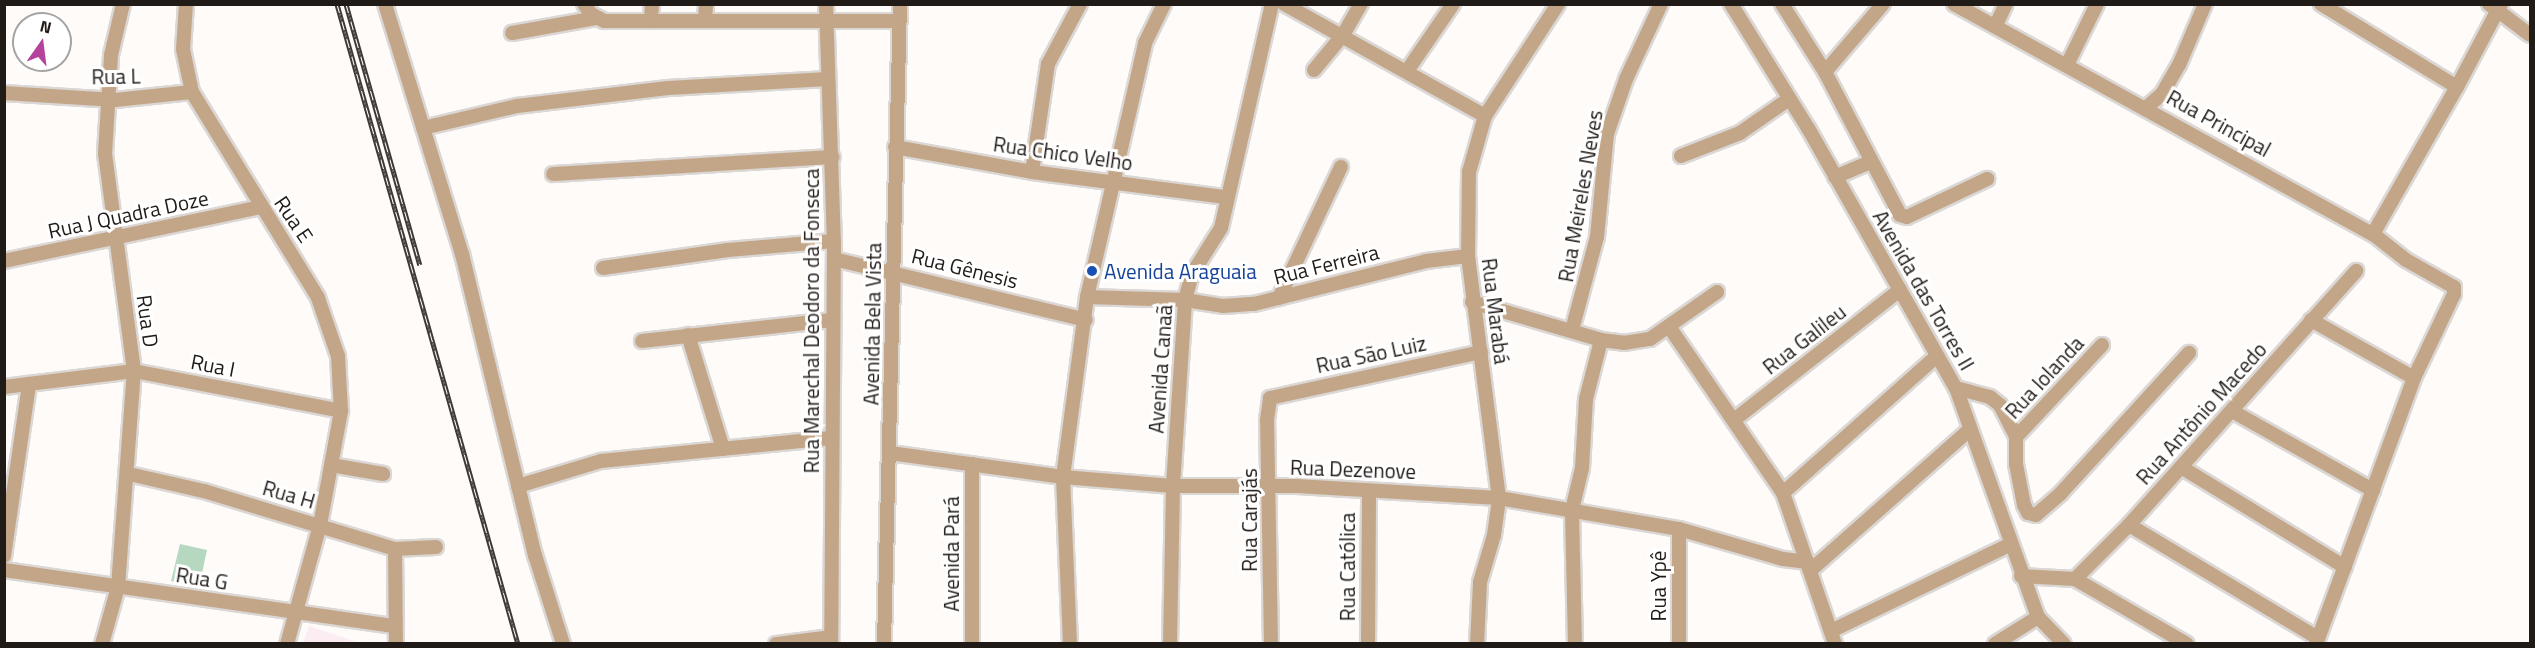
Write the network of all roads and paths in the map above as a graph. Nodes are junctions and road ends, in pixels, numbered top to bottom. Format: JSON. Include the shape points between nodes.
{"nodes":[{"id":1,"x":123,"y":4,"type":"edge"},
{"id":2,"x":186,"y":4,"type":"edge"},
{"id":3,"x":385,"y":4,"type":"edge"},
{"id":4,"x":584,"y":4,"type":"edge"},
{"id":5,"x":652,"y":4,"type":"edge"},
{"id":6,"x":706,"y":4,"type":"edge"},
{"id":7,"x":826,"y":4,"type":"edge"},
{"id":8,"x":900,"y":4,"type":"edge"},
{"id":9,"x":1080,"y":4,"type":"edge"},
{"id":10,"x":1164,"y":4,"type":"edge"},
{"id":11,"x":1272,"y":4,"type":"edge"},
{"id":12,"x":1284,"y":4,"type":"edge"},
{"id":13,"x":1361,"y":4,"type":"edge"},
{"id":14,"x":1453,"y":4,"type":"edge"},
{"id":15,"x":1558,"y":4,"type":"edge"},
{"id":16,"x":1661,"y":4,"type":"edge"},
{"id":17,"x":1731,"y":4,"type":"edge"},
{"id":18,"x":1782,"y":4,"type":"edge"},
{"id":19,"x":1883,"y":4,"type":"edge"},
{"id":20,"x":1954,"y":4,"type":"edge"},
{"id":21,"x":2006,"y":4,"type":"edge"},
{"id":22,"x":2097,"y":4,"type":"edge"},
{"id":23,"x":2205,"y":4,"type":"edge"},
{"id":24,"x":2321,"y":4,"type":"edge"},
{"id":25,"x":2496,"y":6,"type":"edge"},
{"id":26,"x":826,"y":19,"type":"junction"},
{"id":27,"x":600,"y":20,"type":"junction"},
{"id":28,"x":705,"y":20,"type":"junction"},
{"id":29,"x":651,"y":21,"type":"junction"},
{"id":30,"x":899,"y":21,"type":"junction"},
{"id":31,"x":1996,"y":25,"type":"junction"},
{"id":32,"x":512,"y":33,"type":"dead end"},
{"id":33,"x":1343,"y":35,"type":"junction"},
{"id":34,"x":2530,"y":35,"type":"edge"},
{"id":35,"x":2067,"y":65,"type":"junction"},
{"id":36,"x":1314,"y":70,"type":"dead end"},
{"id":37,"x":1407,"y":71,"type":"junction"},
{"id":38,"x":1825,"y":72,"type":"junction"},
{"id":39,"x":828,"y":79,"type":"junction"},
{"id":40,"x":2457,"y":87,"type":"junction"},
{"id":41,"x":192,"y":92,"type":"junction"},
{"id":42,"x":4,"y":93,"type":"edge"},
{"id":43,"x":1789,"y":99,"type":"junction"},
{"id":44,"x":106,"y":100,"type":"junction"},
{"id":45,"x":2147,"y":107,"type":"junction"},
{"id":46,"x":1485,"y":116,"type":"junction"},
{"id":47,"x":423,"y":128,"type":"junction"},
{"id":48,"x":895,"y":147,"type":"junction"},
{"id":49,"x":1682,"y":156,"type":"dead end"},
{"id":50,"x":832,"y":158,"type":"junction"},
{"id":51,"x":1871,"y":162,"type":"junction"},
{"id":52,"x":1341,"y":167,"type":"dead end"},
{"id":53,"x":1032,"y":172,"type":"junction"},
{"id":54,"x":554,"y":174,"type":"dead end"},
{"id":55,"x":1835,"y":177,"type":"junction"},
{"id":56,"x":1987,"y":179,"type":"dead end"},
{"id":57,"x":1112,"y":182,"type":"junction"},
{"id":58,"x":1225,"y":197,"type":"junction"},
{"id":59,"x":260,"y":207,"type":"junction"},
{"id":60,"x":2373,"y":234,"type":"junction"},
{"id":61,"x":116,"y":238,"type":"junction"},
{"id":62,"x":834,"y":241,"type":"junction"},
{"id":63,"x":1468,"y":256,"type":"junction"},
{"id":64,"x":834,"y":259,"type":"junction"},
{"id":65,"x":4,"y":261,"type":"edge"},
{"id":66,"x":603,"y":268,"type":"dead end"},
{"id":67,"x":894,"y":271,"type":"junction"},
{"id":68,"x":2356,"y":271,"type":"dead end"},
{"id":69,"x":1900,"y":290,"type":"junction"},
{"id":70,"x":1716,"y":292,"type":"dead end"},
{"id":71,"x":1087,"y":297,"type":"junction"},
{"id":72,"x":1279,"y":298,"type":"junction"},
{"id":73,"x":1185,"y":300,"type":"junction"},
{"id":74,"x":1472,"y":302,"type":"junction"},
{"id":75,"x":832,"y":320,"type":"junction"},
{"id":76,"x":1086,"y":320,"type":"junction"},
{"id":77,"x":2311,"y":320,"type":"junction"},
{"id":78,"x":1670,"y":328,"type":"junction"},
{"id":79,"x":1572,"y":330,"type":"junction"},
{"id":80,"x":688,"y":335,"type":"junction"},
{"id":81,"x":1601,"y":340,"type":"junction"},
{"id":82,"x":642,"y":341,"type":"dead end"},
{"id":83,"x":2102,"y":345,"type":"dead end"},
{"id":84,"x":1480,"y":352,"type":"junction"},
{"id":85,"x":2189,"y":353,"type":"dead end"},
{"id":86,"x":1937,"y":356,"type":"junction"},
{"id":87,"x":134,"y":371,"type":"junction"},
{"id":88,"x":2414,"y":378,"type":"junction"},
{"id":89,"x":29,"y":384,"type":"junction"},
{"id":90,"x":4,"y":387,"type":"edge"},
{"id":91,"x":1956,"y":388,"type":"junction"},
{"id":92,"x":1270,"y":398,"type":"joint"},
{"id":93,"x":341,"y":411,"type":"junction"},
{"id":94,"x":2232,"y":411,"type":"junction"},
{"id":95,"x":1734,"y":420,"type":"junction"},
{"id":96,"x":1968,"y":431,"type":"junction"},
{"id":97,"x":2016,"y":437,"type":"junction"},
{"id":98,"x":831,"y":438,"type":"junction"},
{"id":99,"x":723,"y":449,"type":"junction"},
{"id":100,"x":890,"y":453,"type":"junction"},
{"id":101,"x":972,"y":464,"type":"junction"},
{"id":102,"x":331,"y":465,"type":"junction"},
{"id":103,"x":2181,"y":467,"type":"junction"},
{"id":104,"x":129,"y":474,"type":"junction"},
{"id":105,"x":383,"y":474,"type":"dead end"},
{"id":106,"x":1063,"y":477,"type":"junction"},
{"id":107,"x":518,"y":486,"type":"junction"},
{"id":108,"x":1173,"y":486,"type":"junction"},
{"id":109,"x":1270,"y":487,"type":"junction"},
{"id":110,"x":2373,"y":490,"type":"junction"},
{"id":111,"x":1369,"y":491,"type":"junction"},
{"id":112,"x":1783,"y":493,"type":"junction"},
{"id":113,"x":1499,"y":498,"type":"junction"},
{"id":114,"x":1572,"y":510,"type":"junction"},
{"id":115,"x":320,"y":525,"type":"junction"},
{"id":116,"x":2129,"y":525,"type":"junction"},
{"id":117,"x":1679,"y":529,"type":"junction"},
{"id":118,"x":2010,"y":545,"type":"junction"},
{"id":119,"x":436,"y":547,"type":"dead end"},
{"id":120,"x":395,"y":549,"type":"junction"},
{"id":121,"x":4,"y":556,"type":"edge"},
{"id":122,"x":1810,"y":565,"type":"junction"},
{"id":123,"x":2344,"y":567,"type":"junction"},
{"id":124,"x":4,"y":570,"type":"edge"},
{"id":125,"x":2021,"y":576,"type":"junction"},
{"id":126,"x":2075,"y":579,"type":"junction"},
{"id":127,"x":118,"y":586,"type":"junction"},
{"id":128,"x":297,"y":614,"type":"junction"},
{"id":129,"x":2038,"y":617,"type":"junction"},
{"id":130,"x":394,"y":626,"type":"junction"},
{"id":131,"x":1833,"y":637,"type":"edge"},
{"id":132,"x":831,"y":640,"type":"edge"},
{"id":133,"x":2317,"y":641,"type":"edge"},
{"id":134,"x":102,"y":644,"type":"edge"},
{"id":135,"x":287,"y":644,"type":"edge"},
{"id":136,"x":396,"y":644,"type":"edge"},
{"id":137,"x":563,"y":644,"type":"edge"},
{"id":138,"x":777,"y":644,"type":"edge"},
{"id":139,"x":884,"y":644,"type":"edge"},
{"id":140,"x":972,"y":644,"type":"edge"},
{"id":141,"x":1070,"y":644,"type":"edge"},
{"id":142,"x":1170,"y":644,"type":"edge"},
{"id":143,"x":1271,"y":644,"type":"edge"},
{"id":144,"x":1368,"y":644,"type":"edge"},
{"id":145,"x":1477,"y":644,"type":"edge"},
{"id":146,"x":1575,"y":644,"type":"edge"},
{"id":147,"x":1679,"y":644,"type":"edge"},
{"id":148,"x":1995,"y":644,"type":"edge"},
{"id":149,"x":2064,"y":644,"type":"edge"},
{"id":150,"x":2187,"y":644,"type":"edge"}],
"edges":[{"from":1,"to":44,"type":"street","name":"Rua D"},
{"from":2,"to":41,"type":"street","name":"Rua E","via":[[183,49]]},
{"from":3,"to":47,"type":"street"},
{"from":4,"to":27,"type":"street"},
{"from":5,"to":29,"type":"street"},
{"from":6,"to":28,"type":"street"},
{"from":7,"to":26,"type":"street","name":"Rua Marechal Deodoro da Fonseca"},
{"from":8,"to":30,"type":"street","name":"Avenida Bela Vista"},
{"from":9,"to":53,"type":"street","via":[[1054,47],[1044,78]]},
{"from":10,"to":57,"type":"street","via":[[1145,43]]},
{"from":11,"to":58,"type":"street","name":"Avenida Canaã"},
{"from":12,"to":33,"type":"street"},
{"from":13,"to":33,"type":"street"},
{"from":14,"to":37,"type":"street"},
{"from":15,"to":46,"type":"street","name":"Rua Marabá"},
{"from":16,"to":79,"type":"street","name":"Rua Meireles Neves","via":[[1626,79],[1607,134],[1597,237]]},
{"from":17,"to":43,"type":"street","name":"Avenida das Torres II"},
{"from":18,"to":38,"type":"street"},
{"from":19,"to":38,"type":"street"},
{"from":20,"to":31,"type":"street","name":"Rua Principal"},
{"from":21,"to":31,"type":"street"},
{"from":22,"to":35,"type":"street"},
{"from":23,"to":45,"type":"street","via":[[2170,81]]},
{"from":24,"to":40,"type":"street"},
{"from":25,"to":34,"type":"street"},
{"from":25,"to":40,"type":"street"},
{"from":26,"to":28,"type":"street"},
{"from":26,"to":30,"type":"street"},
{"from":26,"to":39,"type":"street","name":"Rua Marechal Deodoro da Fonseca"},
{"from":27,"to":29,"type":"street"},
{"from":27,"to":32,"type":"street"},
{"from":28,"to":29,"type":"street"},
{"from":30,"to":48,"type":"street","name":"Avenida Bela Vista"},
{"from":31,"to":35,"type":"street","name":"Rua Principal"},
{"from":33,"to":36,"type":"street"},
{"from":33,"to":37,"type":"street"},
{"from":35,"to":45,"type":"street","name":"Rua Principal"},
{"from":37,"to":46,"type":"street"},
{"from":38,"to":51,"type":"street"},
{"from":39,"to":47,"type":"street","via":[[668,87],[517,106]]},
{"from":39,"to":50,"type":"street","name":"Rua Marechal Deodoro da Fonseca"},
{"from":40,"to":60,"type":"street"},
{"from":41,"to":44,"type":"street","name":"Rua L"},
{"from":41,"to":59,"type":"street","name":"Rua E"},
{"from":42,"to":44,"type":"street","name":"Rua L"},
{"from":43,"to":49,"type":"street","via":[[1740,133]]},
{"from":43,"to":55,"type":"street","name":"Avenida das Torres II"},
{"from":44,"to":61,"type":"street","name":"Rua D","via":[[105,154]]},
{"from":45,"to":60,"type":"street","name":"Rua Principal"},
{"from":46,"to":63,"type":"street","name":"Rua Marabá","via":[[1469,172]]},
{"from":47,"to":107,"type":"street","via":[[488,348]]},
{"from":48,"to":53,"type":"street","name":"Rua Chico Velho"},
{"from":48,"to":67,"type":"street","name":"Avenida Bela Vista"},
{"from":50,"to":54,"type":"street"},
{"from":50,"to":62,"type":"street","name":"Rua Marechal Deodoro da Fonseca"},
{"from":51,"to":55,"type":"street"},
{"from":51,"to":56,"type":"street","via":[[1898,212],[1907,218]]},
{"from":52,"to":72,"type":"street"},
{"from":53,"to":57,"type":"street","name":"Rua Chico Velho"},
{"from":55,"to":69,"type":"street","name":"Avenida das Torres II"},
{"from":57,"to":58,"type":"street","name":"Rua Chico Velho"},
{"from":57,"to":71,"type":"street"},
{"from":58,"to":73,"type":"street","name":"Avenida Canaã","via":[[1216,241],[1192,273]]},
{"from":59,"to":61,"type":"street","name":"Rua J Quadra Doze"},
{"from":59,"to":93,"type":"street","name":"Rua E","via":[[327,318],[338,356]]},
{"from":60,"to":88,"type":"street","name":"Rua Principal","via":[[2406,260],[2455,289]]},
{"from":61,"to":65,"type":"street","name":"Rua J Quadra Doze"},
{"from":61,"to":87,"type":"street","name":"Rua D"},
{"from":62,"to":64,"type":"street","name":"Rua Marechal Deodoro da Fonseca"},
{"from":62,"to":66,"type":"street","via":[[728,250]]},
{"from":63,"to":72,"type":"street","name":"Rua Ferreira","via":[[1426,261]]},
{"from":63,"to":74,"type":"street","name":"Rua Marabá"},
{"from":64,"to":67,"type":"street","name":"Rua Gênesis"},
{"from":64,"to":75,"type":"street","name":"Rua Marechal Deodoro da Fonseca"},
{"from":67,"to":76,"type":"street","name":"Rua Gênesis"},
{"from":67,"to":100,"type":"street","name":"Avenida Bela Vista"},
{"from":68,"to":77,"type":"street","name":"Rua Antônio Macedo"},
{"from":69,"to":86,"type":"street","name":"Avenida das Torres II"},
{"from":69,"to":95,"type":"street","name":"Rua Galileu"},
{"from":70,"to":78,"type":"street"},
{"from":71,"to":73,"type":"street","name":"Rua Ferreira"},
{"from":71,"to":76,"type":"street"},
{"from":72,"to":73,"type":"street","name":"Rua Ferreira","via":[[1223,306]]},
{"from":73,"to":108,"type":"street","name":"Avenida Canaã"},
{"from":74,"to":79,"type":"street"},
{"from":74,"to":84,"type":"street","name":"Rua Marabá"},
{"from":75,"to":80,"type":"street"},
{"from":75,"to":98,"type":"street","name":"Rua Marechal Deodoro da Fonseca"},
{"from":76,"to":106,"type":"street"},
{"from":77,"to":88,"type":"street"},
{"from":77,"to":94,"type":"street","name":"Rua Antônio Macedo"},
{"from":78,"to":81,"type":"street","via":[[1636,342]]},
{"from":78,"to":95,"type":"street"},
{"from":79,"to":81,"type":"street"},
{"from":80,"to":82,"type":"street"},
{"from":80,"to":99,"type":"street"},
{"from":81,"to":114,"type":"street","via":[[1586,399],[1582,468]]},
{"from":83,"to":97,"type":"street","name":"Rua Iolanda"},
{"from":84,"to":92,"type":"street","name":"Rua São Luiz"},
{"from":84,"to":113,"type":"street","name":"Rua Marabá"},
{"from":85,"to":97,"type":"street","via":[[2061,493],[2036,515],[2028,513],[2021,494]]},
{"from":86,"to":91,"type":"street","name":"Avenida das Torres II"},
{"from":86,"to":112,"type":"street"},
{"from":87,"to":89,"type":"street","name":"Rua I"},
{"from":87,"to":93,"type":"street","name":"Rua I"},
{"from":87,"to":104,"type":"street","name":"Rua D"},
{"from":88,"to":110,"type":"street"},
{"from":89,"to":90,"type":"street","name":"Rua I"},
{"from":89,"to":121,"type":"street"},
{"from":91,"to":96,"type":"street","name":"Avenida das Torres II"},
{"from":91,"to":97,"type":"street","via":[[1995,400]]},
{"from":92,"to":109,"type":"street","name":"Rua Carajás"},
{"from":93,"to":102,"type":"street","name":"Rua E"},
{"from":94,"to":103,"type":"street","name":"Rua Antônio Macedo"},
{"from":94,"to":110,"type":"street"},
{"from":95,"to":112,"type":"street"},
{"from":96,"to":118,"type":"street","name":"Avenida das Torres II"},
{"from":96,"to":122,"type":"street"},
{"from":98,"to":99,"type":"street"},
{"from":98,"to":132,"type":"street","name":"Rua Marechal Deodoro da Fonseca"},
{"from":99,"to":107,"type":"street","via":[[601,461]]},
{"from":100,"to":101,"type":"street","name":"Rua Dezenove"},
{"from":100,"to":139,"type":"street","name":"Avenida Bela Vista"},
{"from":101,"to":106,"type":"street","name":"Rua Dezenove"},
{"from":101,"to":140,"type":"street","name":"Avenida Pará"},
{"from":102,"to":105,"type":"street"},
{"from":102,"to":115,"type":"street","name":"Rua E"},
{"from":103,"to":116,"type":"street","name":"Rua Antônio Macedo"},
{"from":103,"to":123,"type":"street"},
{"from":104,"to":115,"type":"street","name":"Rua H"},
{"from":104,"to":127,"type":"street","name":"Rua D"},
{"from":106,"to":108,"type":"street","name":"Rua Dezenove"},
{"from":106,"to":141,"type":"street"},
{"from":107,"to":137,"type":"street"},
{"from":108,"to":109,"type":"street","name":"Rua Dezenove"},
{"from":108,"to":142,"type":"street","name":"Avenida Canaã"},
{"from":109,"to":111,"type":"street","name":"Rua Dezenove"},
{"from":109,"to":143,"type":"street","name":"Rua Carajás"},
{"from":110,"to":123,"type":"street"},
{"from":111,"to":113,"type":"street","name":"Rua Dezenove"},
{"from":111,"to":144,"type":"street","name":"Rua Católica"},
{"from":112,"to":122,"type":"street"},
{"from":113,"to":114,"type":"street","name":"Rua Dezenove"},
{"from":113,"to":145,"type":"street","name":"Rua Marabá","via":[[1494,535],[1480,582]]},
{"from":114,"to":117,"type":"street","name":"Rua Dezenove"},
{"from":114,"to":146,"type":"street"},
{"from":115,"to":120,"type":"street","name":"Rua H"},
{"from":115,"to":128,"type":"street","name":"Rua E"},
{"from":116,"to":126,"type":"street","name":"Rua Antônio Macedo"},
{"from":116,"to":133,"type":"street"},
{"from":117,"to":122,"type":"street","name":"Rua Dezenove"},
{"from":117,"to":147,"type":"street","name":"Rua Ypê"},
{"from":118,"to":125,"type":"street","name":"Avenida das Torres II"},
{"from":118,"to":131,"type":"street"},
{"from":119,"to":120,"type":"street","name":"Rua H"},
{"from":120,"to":130,"type":"street"},
{"from":122,"to":131,"type":"street"},
{"from":123,"to":133,"type":"street"},
{"from":124,"to":127,"type":"street","name":"Rua G"},
{"from":125,"to":126,"type":"street"},
{"from":125,"to":129,"type":"street","name":"Avenida das Torres II"},
{"from":126,"to":150,"type":"street"},
{"from":127,"to":128,"type":"street","name":"Rua G"},
{"from":127,"to":134,"type":"street","name":"Rua D"},
{"from":128,"to":130,"type":"street","name":"Rua G"},
{"from":128,"to":135,"type":"street","name":"Rua E"},
{"from":129,"to":148,"type":"street"},
{"from":129,"to":149,"type":"street"},
{"from":130,"to":136,"type":"street"},
{"from":132,"to":138,"type":"street"}]}
